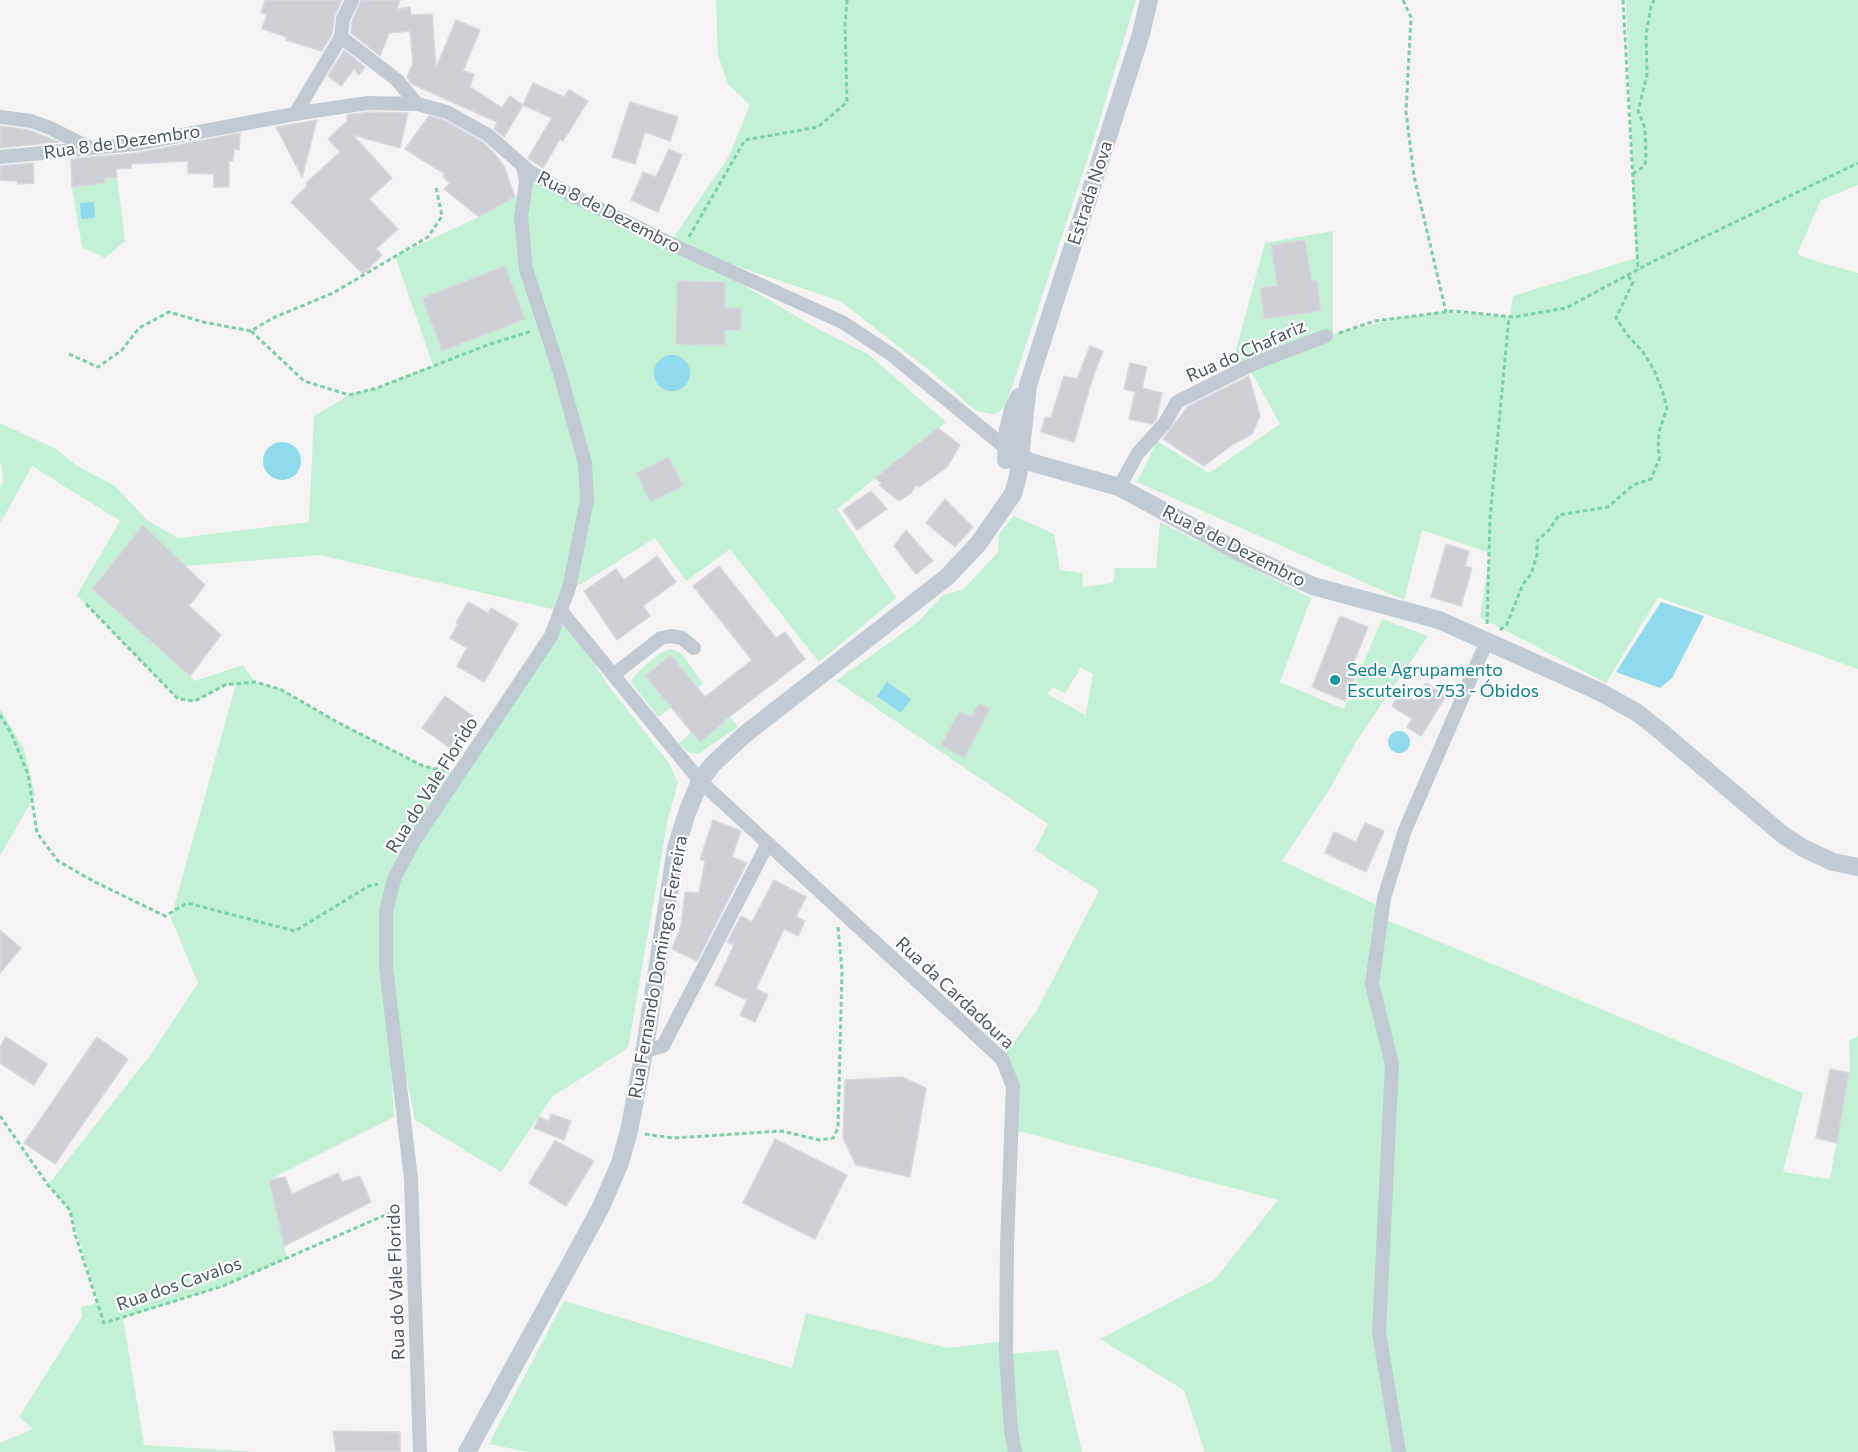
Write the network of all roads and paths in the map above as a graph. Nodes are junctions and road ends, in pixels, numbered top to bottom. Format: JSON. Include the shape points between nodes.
{"nodes":[{"id":1,"x":352,"y":0,"type":"edge"},
{"id":2,"x":847,"y":0,"type":"edge"},
{"id":3,"x":1149,"y":0,"type":"edge"},
{"id":4,"x":1403,"y":0,"type":"edge"},
{"id":5,"x":1623,"y":0,"type":"edge"},
{"id":6,"x":1654,"y":0,"type":"edge"},
{"id":7,"x":341,"y":37,"type":"junction"},
{"id":8,"x":417,"y":104,"type":"junction"},
{"id":9,"x":295,"y":114,"type":"junction"},
{"id":10,"x":0,"y":117,"type":"edge"},
{"id":11,"x":90,"y":148,"type":"junction"},
{"id":12,"x":0,"y":157,"type":"edge"},
{"id":13,"x":1858,"y":163,"type":"edge"},
{"id":14,"x":523,"y":166,"type":"junction"},
{"id":15,"x":1633,"y":174,"type":"junction"},
{"id":16,"x":436,"y":187,"type":"dead end"},
{"id":17,"x":684,"y":250,"type":"junction"},
{"id":18,"x":1638,"y":270,"type":"junction"},
{"id":19,"x":1627,"y":275,"type":"junction"},
{"id":20,"x":1446,"y":312,"type":"junction"},
{"id":21,"x":1509,"y":317,"type":"junction"},
{"id":22,"x":545,"y":327,"type":"junction"},
{"id":23,"x":251,"y":332,"type":"junction"},
{"id":24,"x":1326,"y":336,"type":"joint"},
{"id":25,"x":69,"y":354,"type":"dead end"},
{"id":26,"x":1013,"y":452,"type":"junction"},
{"id":27,"x":1119,"y":487,"type":"junction"},
{"id":28,"x":86,"y":604,"type":"dead end"},
{"id":29,"x":561,"y":611,"type":"junction"},
{"id":30,"x":1487,"y":641,"type":"junction"},
{"id":31,"x":694,"y":648,"type":"dead end"},
{"id":32,"x":613,"y":675,"type":"junction"},
{"id":33,"x":0,"y":715,"type":"edge"},
{"id":34,"x":458,"y":774,"type":"junction"},
{"id":35,"x":700,"y":781,"type":"junction"},
{"id":36,"x":767,"y":845,"type":"junction"},
{"id":37,"x":1858,"y":867,"type":"edge"},
{"id":38,"x":394,"y":879,"type":"junction"},
{"id":39,"x":836,"y":908,"type":"junction"},
{"id":40,"x":645,"y":1047,"type":"junction"},
{"id":41,"x":0,"y":1116,"type":"edge"},
{"id":42,"x":629,"y":1131,"type":"junction"},
{"id":43,"x":411,"y":1204,"type":"junction"},
{"id":44,"x":420,"y":1452,"type":"edge"},
{"id":45,"x":467,"y":1452,"type":"edge"},
{"id":46,"x":1015,"y":1452,"type":"edge"},
{"id":47,"x":1399,"y":1452,"type":"edge"}],
"edges":[{"from":1,"to":7,"type":"street","via":[[343,19]]},
{"from":2,"to":17,"type":"path","via":[[847,102],[818,127],[745,141]]},
{"from":3,"to":26,"type":"street","name":"Estrada Nova","via":[[1028,385]]},
{"from":4,"to":20,"type":"path","via":[[1411,17],[1407,112],[1414,176]]},
{"from":5,"to":15,"type":"path"},
{"from":6,"to":15,"type":"path","via":[[1646,34],[1647,75],[1638,111],[1645,128],[1646,160]]},
{"from":7,"to":8,"type":"street","via":[[397,80]]},
{"from":7,"to":9,"type":"street"},
{"from":8,"to":9,"type":"street","name":"Rua 8 de Dezembro","via":[[368,102]]},
{"from":8,"to":14,"type":"street","name":"Rua 8 de Dezembro","via":[[447,111],[488,135]]},
{"from":9,"to":11,"type":"street","name":"Rua 8 de Dezembro","via":[[135,144]]},
{"from":10,"to":11,"type":"street","via":[[31,121]]},
{"from":11,"to":12,"type":"street","name":"Rua 8 de Dezembro"},
{"from":13,"to":18,"type":"path"},
{"from":14,"to":17,"type":"street","name":"Rua 8 de Dezembro","via":[[568,194]]},
{"from":14,"to":22,"type":"street","name":"Rua do Vale Florido","via":[[526,269]]},
{"from":15,"to":18,"type":"path"},
{"from":16,"to":23,"type":"path","via":[[442,216],[428,237],[333,293],[273,318]]},
{"from":17,"to":26,"type":"street","name":"Rua 8 de Dezembro","via":[[842,322],[891,355]]},
{"from":18,"to":19,"type":"path"},
{"from":19,"to":21,"type":"path","via":[[1566,308]]},
{"from":19,"to":30,"type":"path","via":[[1633,282],[1616,318],[1654,370],[1667,408],[1659,432],[1658,464],[1651,478],[1633,485],[1608,507],[1559,515],[1538,541],[1531,574],[1523,584],[1508,624]]},
{"from":20,"to":21,"type":"path"},
{"from":20,"to":24,"type":"path","via":[[1375,321]]},
{"from":21,"to":30,"type":"path","via":[[1490,518]]},
{"from":22,"to":23,"type":"path","via":[[349,395],[304,381]]},
{"from":22,"to":29,"type":"street","name":"Rua do Vale Florido","via":[[585,463],[587,500],[577,559]]},
{"from":23,"to":25,"type":"path","via":[[169,312],[139,328],[122,350],[99,367]]},
{"from":24,"to":27,"type":"street","name":"Rua do Chafariz","via":[[1255,363],[1178,402],[1138,453]]},
{"from":26,"to":27,"type":"street","name":"Rua 8 de Dezembro","via":[[1030,462]]},
{"from":26,"to":35,"type":"street","name":"Rua Fernando Domingos Ferreira","via":[[1013,494],[978,544],[947,577],[744,735]]},
{"from":27,"to":30,"type":"street","name":"Rua 8 de Dezembro","via":[[1297,580],[1439,620]]},
{"from":28,"to":34,"type":"path","via":[[178,699],[195,701],[225,685],[255,682],[280,689],[423,766]]},
{"from":29,"to":32,"type":"street","name":"Rua da Cardadoura"},
{"from":29,"to":34,"type":"street","name":"Rua do Vale Florido","via":[[551,636]]},
{"from":30,"to":37,"type":"street","via":[[1627,707],[1783,835],[1833,862]]},
{"from":30,"to":47,"type":"street","via":[[1405,830],[1384,898],[1371,984],[1392,1064],[1379,1332]]},
{"from":31,"to":32,"type":"street","via":[[682,638],[661,638]]},
{"from":32,"to":35,"type":"street","name":"Rua da Cardadoura"},
{"from":33,"to":38,"type":"path","via":[[28,774],[37,834],[58,861],[165,916],[187,903],[295,931],[369,886]]},
{"from":34,"to":38,"type":"street","name":"Rua do Vale Florido"},
{"from":35,"to":36,"type":"street","name":"Rua da Cardadoura"},
{"from":35,"to":40,"type":"street","name":"Rua Fernando Domingos Ferreira","via":[[676,848]]},
{"from":36,"to":39,"type":"street","name":"Rua da Cardadoura"},
{"from":36,"to":40,"type":"street","via":[[663,1046]]},
{"from":38,"to":43,"type":"street","name":"Rua do Vale Florido","via":[[386,912],[386,967]]},
{"from":39,"to":42,"type":"path","via":[[842,971],[838,1128],[833,1138],[819,1140],[782,1131],[673,1138]]},
{"from":39,"to":46,"type":"street","name":"Rua da Cardadoura","via":[[1002,1059],[1013,1086],[1006,1347]]},
{"from":40,"to":42,"type":"street","name":"Rua Fernando Domingos Ferreira"},
{"from":41,"to":43,"type":"path","name":"Rua dos Cavalos","via":[[70,1210],[104,1323],[223,1286]]},
{"from":42,"to":45,"type":"street","name":"Rua Fernando Domingos Ferreira","via":[[600,1209]]},
{"from":43,"to":44,"type":"street","name":"Rua do Vale Florido"}]}
